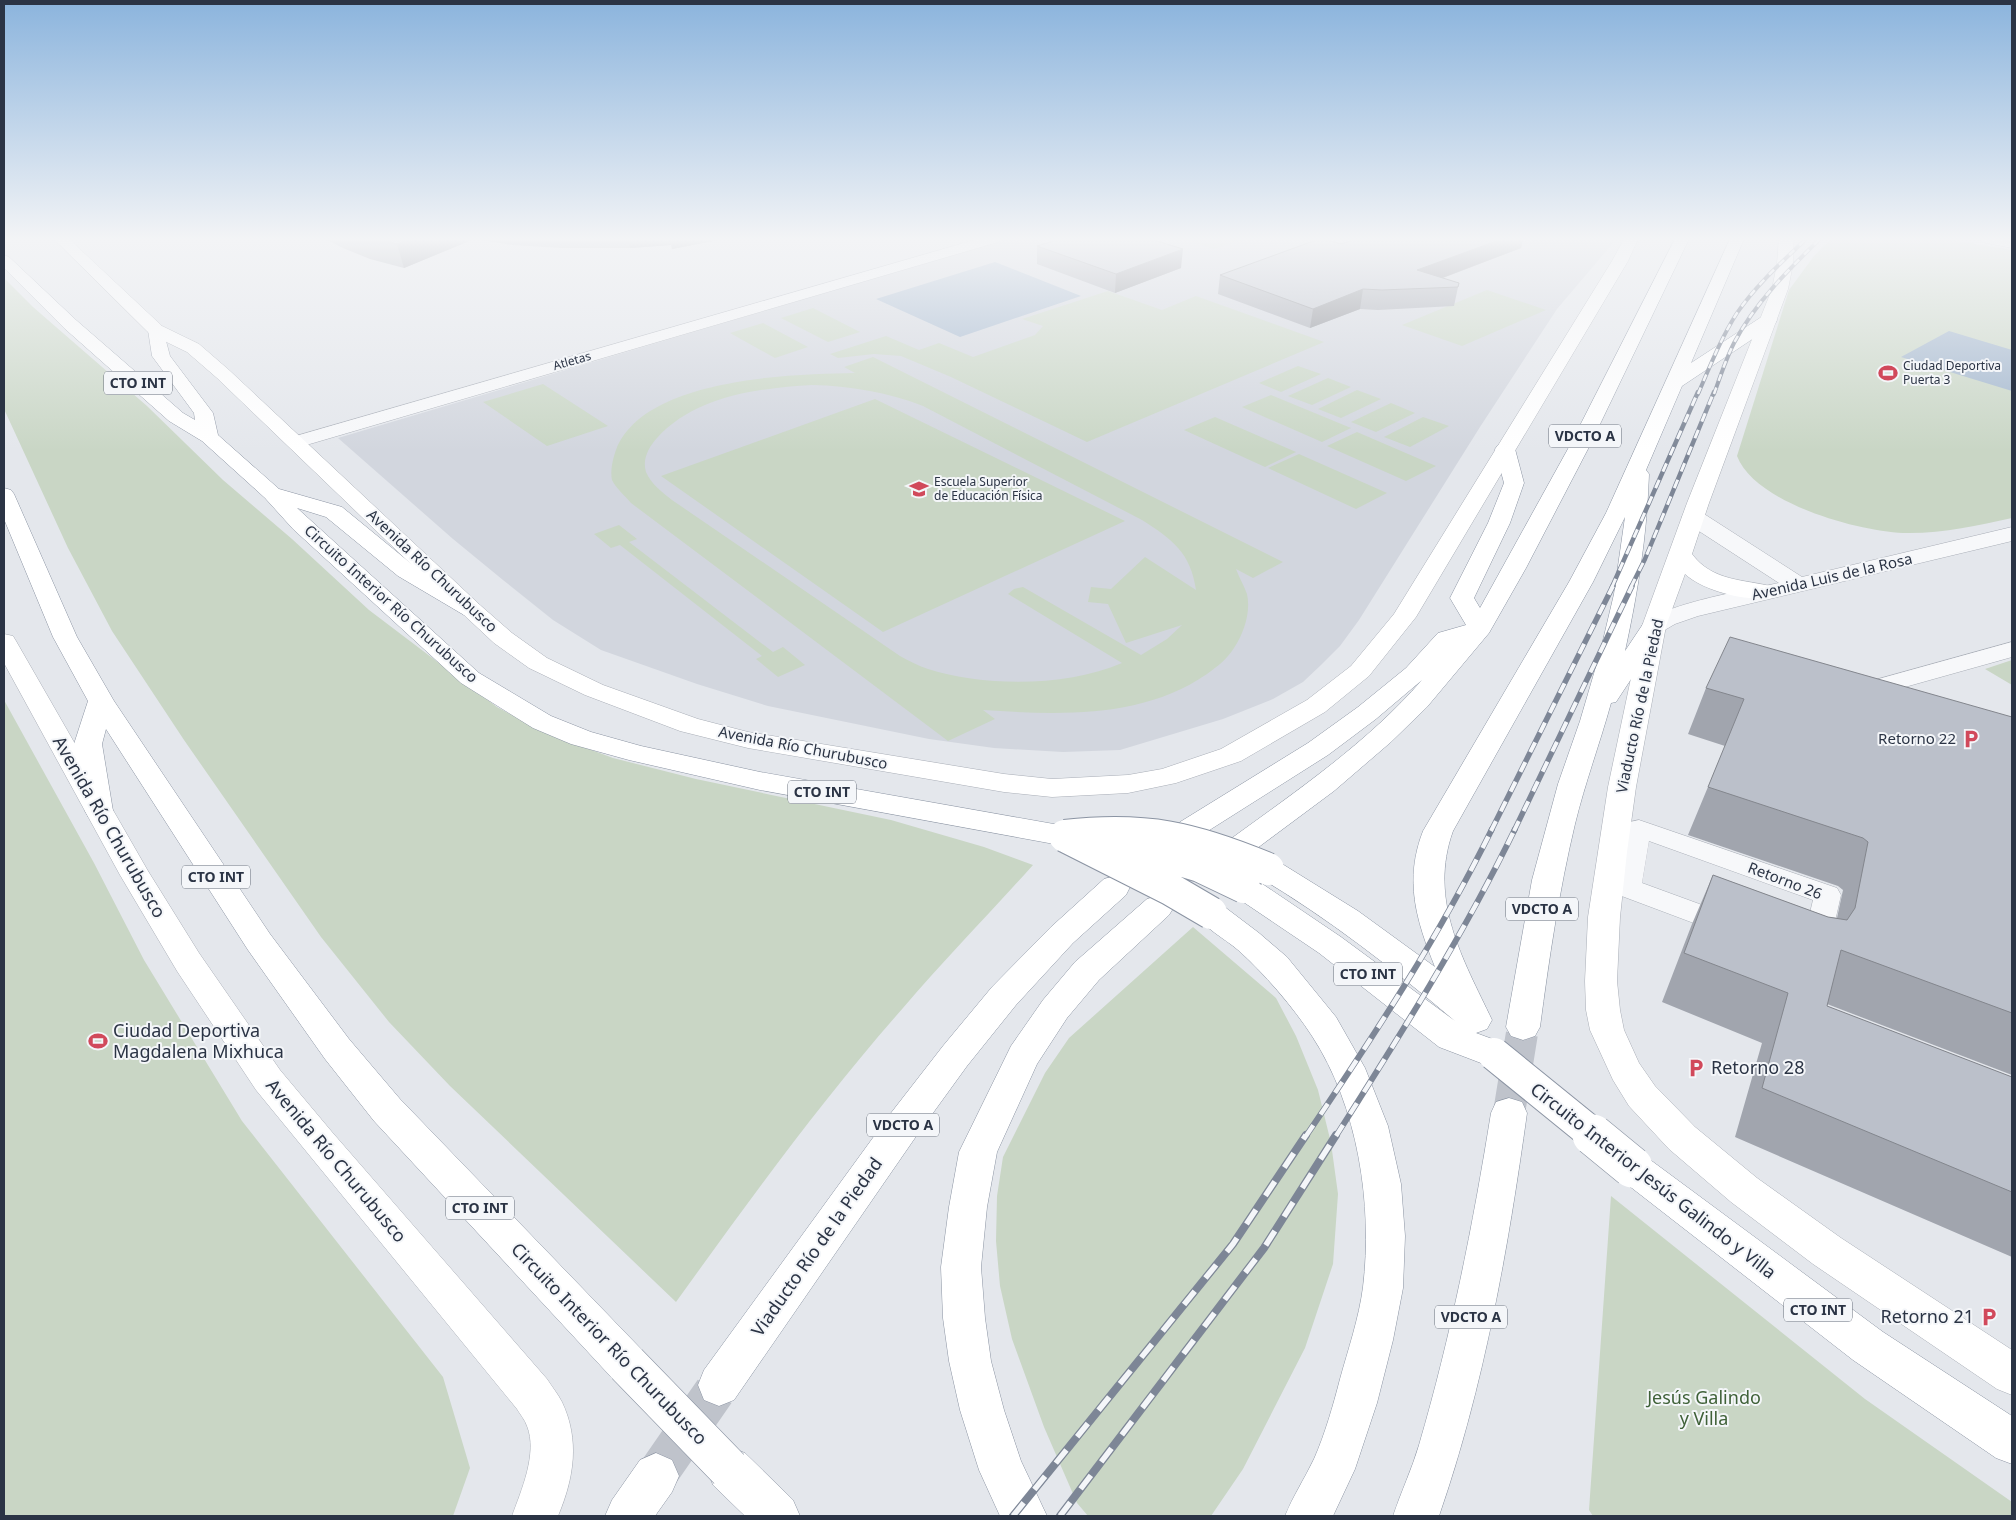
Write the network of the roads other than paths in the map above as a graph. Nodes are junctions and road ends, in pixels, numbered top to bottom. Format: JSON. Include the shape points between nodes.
{"nodes":[{"id":1,"x":55,"y":310,"type":"edge"},
{"id":2,"x":135,"y":310,"type":"edge"},
{"id":3,"x":749,"y":310,"type":"edge"},
{"id":4,"x":1590,"y":310,"type":"edge"},
{"id":5,"x":1647,"y":310,"type":"edge"},
{"id":6,"x":1706,"y":310,"type":"edge"},
{"id":7,"x":1773,"y":310,"type":"edge"},
{"id":8,"x":1769,"y":320,"type":"junction"},
{"id":9,"x":156,"y":330,"type":"junction"},
{"id":10,"x":1674,"y":383,"type":"junction"},
{"id":11,"x":210,"y":437,"type":"junction"},
{"id":12,"x":296,"y":442,"type":"junction"},
{"id":13,"x":1505,"y":449,"type":"junction"},
{"id":14,"x":1640,"y":460,"type":"junction"},
{"id":15,"x":272,"y":494,"type":"junction"},
{"id":16,"x":6,"y":503,"type":"edge"},
{"id":17,"x":1693,"y":517,"type":"junction"},
{"id":18,"x":2012,"y":534,"type":"edge"},
{"id":19,"x":1682,"y":554,"type":"junction"},
{"id":20,"x":1798,"y":585,"type":"junction"},
{"id":21,"x":1766,"y":592,"type":"junction"},
{"id":22,"x":472,"y":610,"type":"junction"},
{"id":23,"x":1654,"y":626,"type":"junction"},
{"id":24,"x":1480,"y":628,"type":"junction"},
{"id":25,"x":4,"y":641,"type":"edge"},
{"id":26,"x":2012,"y":649,"type":"edge"},
{"id":27,"x":1848,"y":695,"type":"edge"},
{"id":28,"x":101,"y":701,"type":"junction"},
{"id":29,"x":1596,"y":712,"type":"junction"},
{"id":30,"x":99,"y":811,"type":"junction"},
{"id":31,"x":1639,"y":828,"type":"joint"},
{"id":32,"x":1190,"y":829,"type":"dead end"},
{"id":33,"x":1065,"y":836,"type":"junction"},
{"id":34,"x":1242,"y":845,"type":"dead end"},
{"id":35,"x":1256,"y":878,"type":"junction"},
{"id":36,"x":1115,"y":887,"type":"dead end"},
{"id":37,"x":1158,"y":907,"type":"dead end"},
{"id":38,"x":1475,"y":1020,"type":"junction"},
{"id":39,"x":1523,"y":1027,"type":"tunnel mouth"},
{"id":40,"x":1494,"y":1054,"type":"junction"},
{"id":41,"x":1509,"y":1113,"type":"tunnel mouth"},
{"id":42,"x":2012,"y":1374,"type":"edge"},
{"id":43,"x":719,"y":1385,"type":"tunnel mouth"},
{"id":44,"x":2012,"y":1442,"type":"edge"},
{"id":45,"x":656,"y":1476,"type":"tunnel mouth"},
{"id":46,"x":535,"y":1516,"type":"edge"},
{"id":47,"x":628,"y":1516,"type":"edge"},
{"id":48,"x":776,"y":1516,"type":"edge"},
{"id":49,"x":1024,"y":1516,"type":"edge"},
{"id":50,"x":1308,"y":1516,"type":"edge"},
{"id":51,"x":1416,"y":1516,"type":"edge"}],
"edges":[{"from":1,"to":11,"type":"main road","name":"Circuito Interior Río Churubusco","number":"CTO INT","via":[[176,417]]},
{"from":2,"to":9,"type":"main road","name":"Avenida Río Churubusco","number":"CTO INT"},
{"from":3,"to":12,"type":"street","name":"Atletas"},
{"from":4,"to":13,"type":"main road"},
{"from":5,"to":24,"type":"main road","number":"VDCTO A","via":[[1579,448]]},
{"from":6,"to":10,"type":"main road","number":"VDCTO A"},
{"from":7,"to":8,"type":"main road","name":"Viaducto Río de la Piedad"},
{"from":8,"to":10,"type":"main road"},
{"from":8,"to":17,"type":"main road","name":"Viaducto Río de la Piedad"},
{"from":9,"to":11,"type":"main road","via":[[161,356],[202,413]]},
{"from":9,"to":12,"type":"main road","name":"Avenida Río Churubusco","number":"CTO INT","via":[[193,348]]},
{"from":10,"to":14,"type":"main road","number":"VDCTO A"},
{"from":11,"to":15,"type":"main road","name":"Circuito Interior Río Churubusco","number":"CTO INT"},
{"from":12,"to":22,"type":"main road","name":"Avenida Río Churubusco","number":"CTO INT"},
{"from":13,"to":22,"type":"main road","name":"Avenida Río Churubusco","number":"CTO INT","via":[[1404,617],[1360,671],[1316,706],[1231,756],[1166,777],[1128,784],[1052,788],[1004,783],[748,740],[689,725],[594,690],[538,663]]},
{"from":13,"to":24,"type":"main road","via":[[1514,483],[1499,523],[1462,598]]},
{"from":14,"to":29,"type":"main road","number":"VDCTO A","via":[[1638,516],[1629,571]]},
{"from":14,"to":38,"type":"main road","via":[[1582,582],[1438,831],[1431,851],[1428,894],[1434,922]]},
{"from":15,"to":22,"type":"main road","via":[[334,512],[406,572]]},
{"from":15,"to":33,"type":"main road","name":"Circuito Interior Río Churubusco","number":"CTO INT","via":[[470,678],[542,722],[581,738],[700,768]]},
{"from":16,"to":28,"type":"main road","name":"Circuito Interior Río Churubusco","number":"CTO INT","via":[[65,637]]},
{"from":17,"to":19,"type":"main road","name":"Viaducto Río de la Piedad"},
{"from":17,"to":20,"type":"street"},
{"from":18,"to":20,"type":"street","name":"Avenida Luis de la Rosa"},
{"from":19,"to":21,"type":"main road","via":[[1692,569],[1711,581],[1740,590]]},
{"from":19,"to":23,"type":"main road","name":"Viaducto Río de la Piedad"},
{"from":20,"to":21,"type":"street","name":"Avenida Luis de la Rosa"},
{"from":21,"to":23,"type":"street","name":"Avenida Luis de la Rosa","via":[[1690,611]]},
{"from":23,"to":29,"type":"main road"},
{"from":23,"to":42,"type":"main road","name":"Viaducto Río de la Piedad","via":[[1622,787],[1604,917],[1603,1010],[1626,1070],[1642,1096],[1682,1138],[1744,1190],[1884,1290]]},
{"from":24,"to":32,"type":"main road","via":[[1447,638],[1415,673],[1367,713],[1318,749]]},
{"from":24,"to":34,"type":"main road","via":[[1418,701],[1381,736],[1324,785]]},
{"from":25,"to":30,"type":"main road","name":"Avenida Río Churubusco"},
{"from":26,"to":27,"type":"street"},
{"from":28,"to":30,"type":"main road","via":[[88,744]]},
{"from":28,"to":48,"type":"main road","name":"Circuito Interior Río Churubusco","number":"CTO INT","bridge":true,"via":[[258,942],[337,1049],[387,1110]]},
{"from":29,"to":39,"type":"main road","number":"VDCTO A","via":[[1569,793],[1536,936]]},
{"from":30,"to":46,"type":"main road","name":"Avenida Río Churubusco","via":[[188,962],[268,1080],[532,1394],[548,1420],[552,1444],[540,1506]]},
{"from":31,"to":31,"type":"street","name":"Retorno 26","via":[[1828,895],[1812,957],[1628,888]]},
{"from":33,"to":35,"type":"main road","name":"Circuito Interior Río Churubusco","number":"CTO INT","bridge":true,"via":[[1155,851],[1200,866]]},
{"from":33,"to":50,"type":"main road","bridge":true,"via":[[1211,913],[1275,966],[1324,1026],[1347,1068],[1370,1126],[1382,1184],[1383,1288],[1355,1403],[1333,1469]]},
{"from":35,"to":38,"type":"main road","name":"Circuito Interior Río Churubusco","number":"CTO INT","via":[[1300,887],[1400,958]]},
{"from":35,"to":40,"type":"main road","name":"Circuito Interior Río Churubusco","number":"CTO INT","via":[[1330,945],[1451,1037]]},
{"from":36,"to":43,"type":"main road","name":"Viaducto Río de la Piedad","number":"VDCTO A","via":[[1062,935],[1004,996],[956,1056]]},
{"from":37,"to":49,"type":"main road","via":[[1087,971],[1055,1009],[1023,1056],[978,1152],[961,1267],[964,1318],[982,1410],[1001,1470]]},
{"from":38,"to":40,"type":"main road","name":"Circuito Interior Río Churubusco","number":"CTO INT"},
{"from":40,"to":44,"type":"main road","name":"Circuito Interior Jesús Galindo y Villa","number":"CTO INT","bridge":true,"via":[[1632,1167],[1868,1346]]},
{"from":41,"to":51,"type":"main road","number":"VDCTO A","via":[[1498,1189],[1469,1328],[1443,1438]]},
{"from":45,"to":47,"type":"main road"}]}
